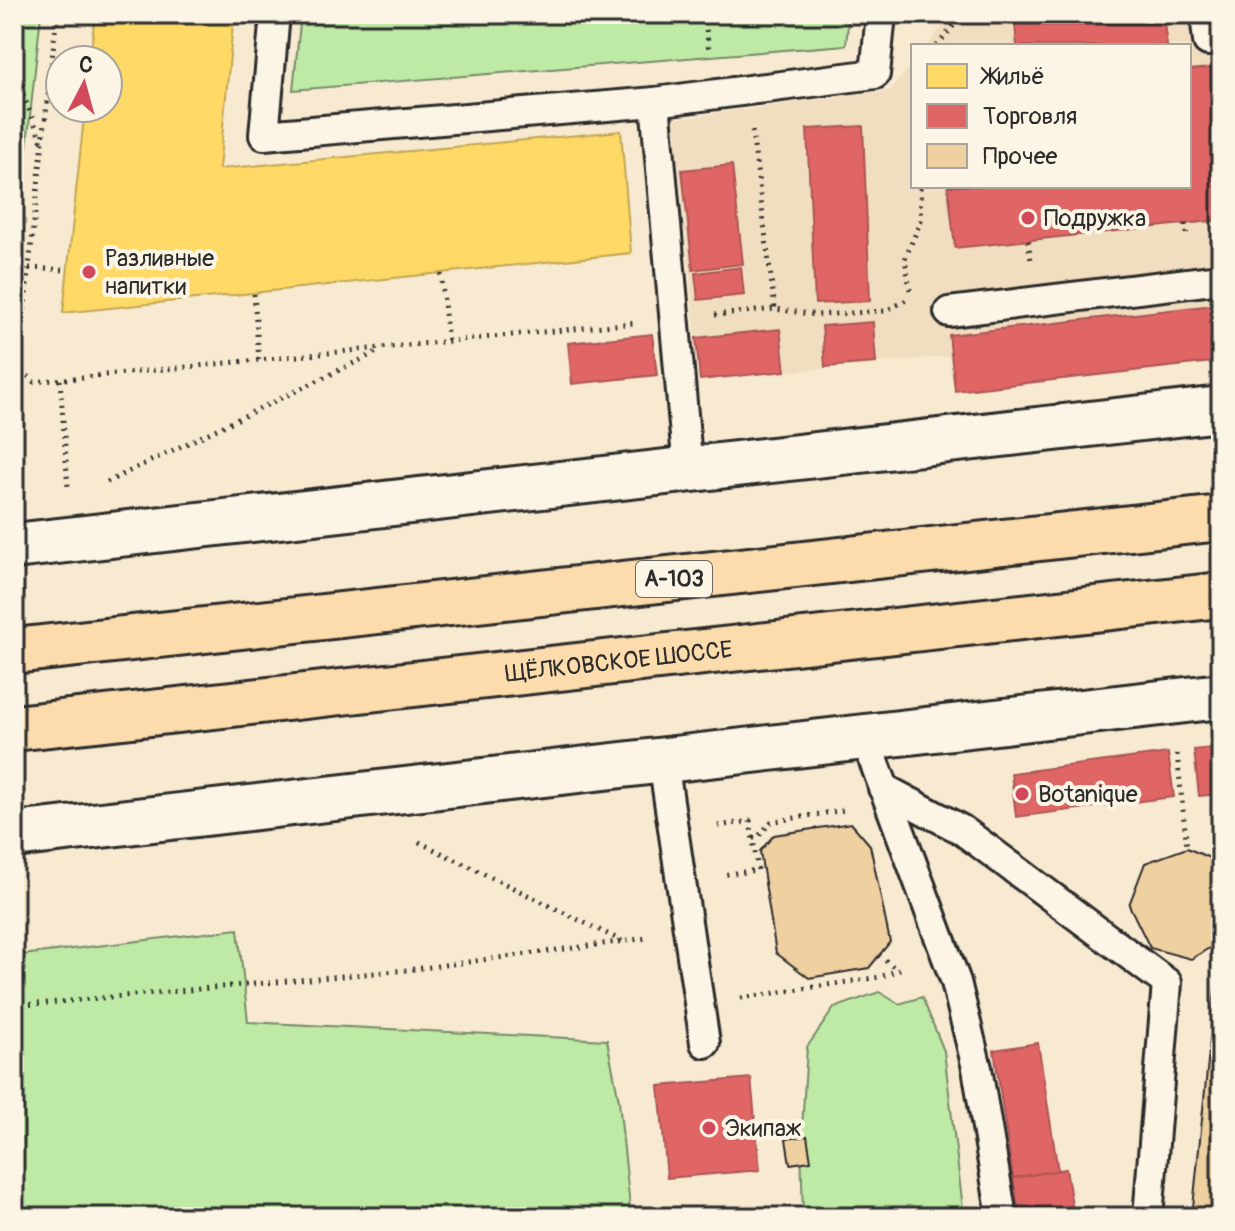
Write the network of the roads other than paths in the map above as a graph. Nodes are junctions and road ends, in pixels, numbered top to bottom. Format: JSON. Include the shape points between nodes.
{"nodes":[{"id":1,"x":275,"y":14,"type":"edge"},
{"id":2,"x":881,"y":14,"type":"edge"},
{"id":3,"x":1205,"y":14,"type":"edge"},
{"id":4,"x":1221,"y":40,"type":"edge"},
{"id":5,"x":655,"y":102,"type":"junction"},
{"id":6,"x":1221,"y":279,"type":"edge"},
{"id":7,"x":949,"y":312,"type":"dead end"},
{"id":8,"x":1221,"y":409,"type":"edge"},
{"id":9,"x":688,"y":470,"type":"junction"},
{"id":10,"x":1221,"y":518,"type":"edge"},
{"id":11,"x":14,"y":546,"type":"edge"},
{"id":12,"x":1221,"y":595,"type":"edge"},
{"id":13,"x":14,"y":651,"type":"edge"},
{"id":14,"x":1221,"y":696,"type":"edge"},
{"id":15,"x":14,"y":728,"type":"edge"},
{"id":16,"x":865,"y":737,"type":"junction"},
{"id":17,"x":663,"y":761,"type":"junction"},
{"id":18,"x":883,"y":788,"type":"junction"},
{"id":19,"x":14,"y":835,"type":"edge"},
{"id":20,"x":705,"y":1043,"type":"dead end"},
{"id":21,"x":1002,"y":1217,"type":"edge"},
{"id":22,"x":1148,"y":1217,"type":"edge"}],
"edges":[{"from":1,"to":5,"type":"lane","via":[[264,135]]},
{"from":2,"to":5,"type":"lane","via":[[875,74]]},
{"from":3,"to":4,"type":"lane","via":[[1208,41]]},
{"from":5,"to":9,"type":"lane"},
{"from":6,"to":7,"type":"lane"},
{"from":8,"to":9,"type":"street"},
{"from":9,"to":11,"type":"street"},
{"from":10,"to":13,"type":"main road","number":"А-103"},
{"from":12,"to":15,"type":"main road","name":"ЩЁЛКОВСКОЕ ШОССЕ"},
{"from":14,"to":16,"type":"street"},
{"from":16,"to":17,"type":"street"},
{"from":16,"to":18,"type":"lane"},
{"from":17,"to":19,"type":"street"},
{"from":17,"to":20,"type":"lane"},
{"from":18,"to":21,"type":"lane","via":[[956,982],[977,1068]]},
{"from":18,"to":22,"type":"lane","via":[[962,830],[1167,983]]}]}
